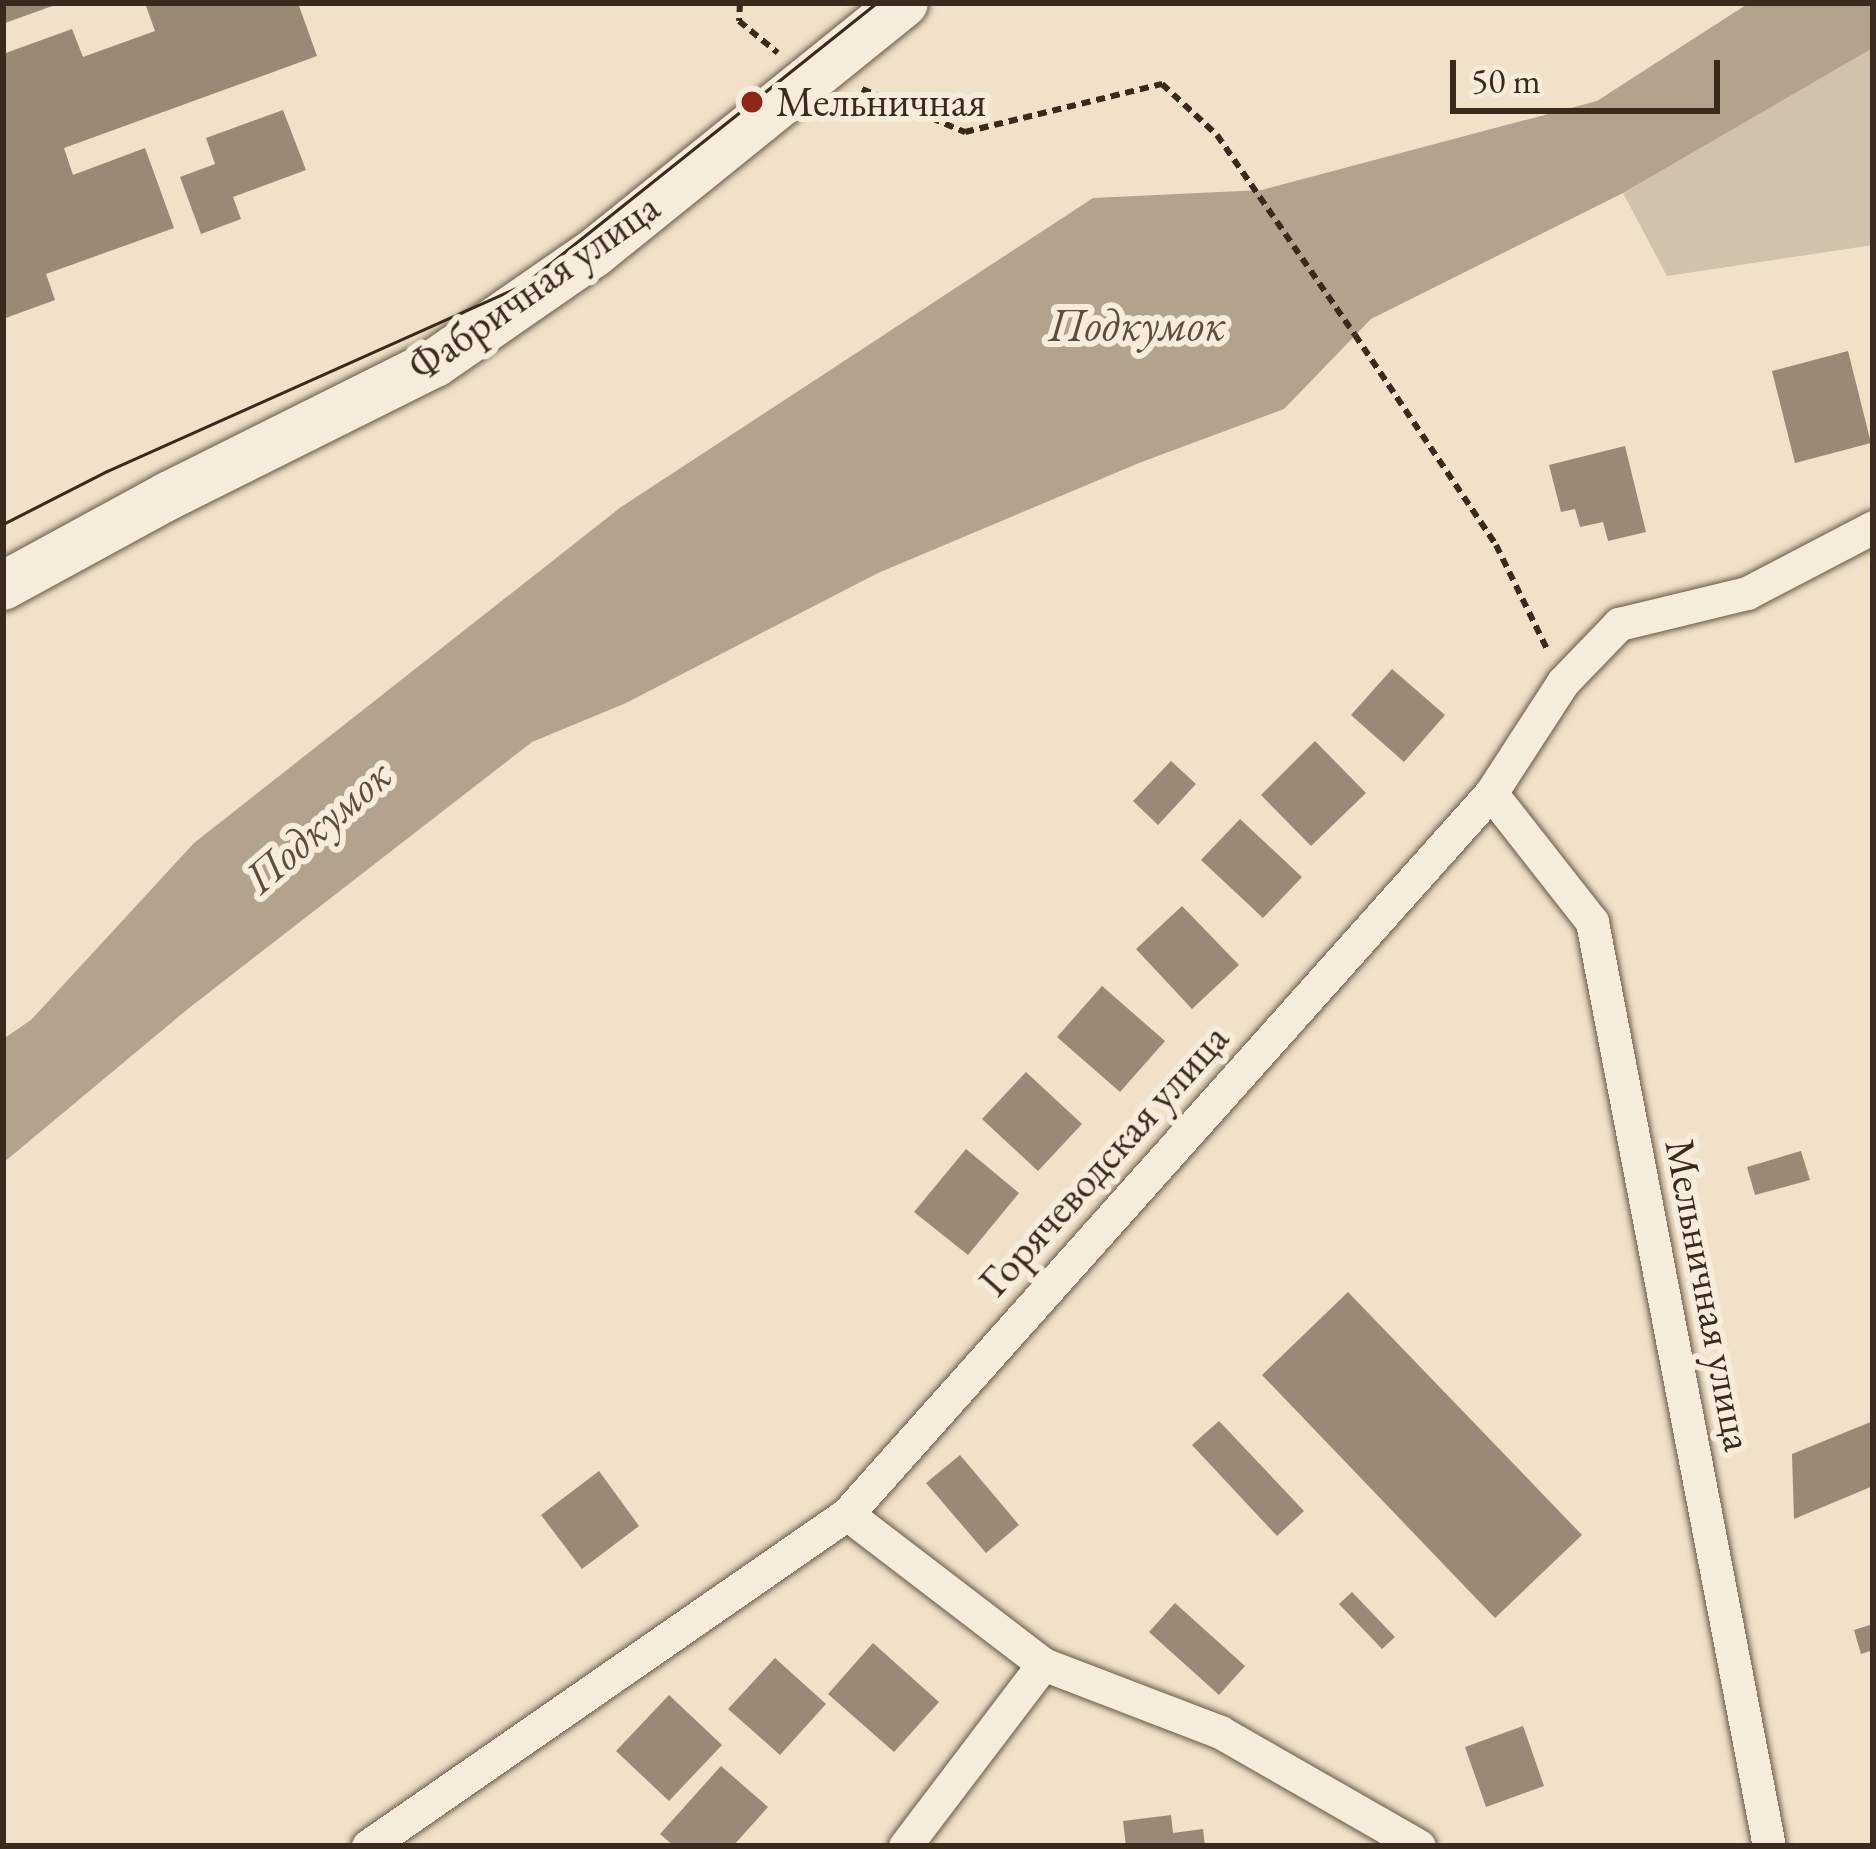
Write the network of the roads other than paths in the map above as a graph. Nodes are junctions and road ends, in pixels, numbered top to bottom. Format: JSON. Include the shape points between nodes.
{"nodes":[{"id":1,"x":904,"y":3,"type":"edge"},
{"id":2,"x":1873,"y":527,"type":"edge"},
{"id":3,"x":3,"y":586,"type":"edge"},
{"id":4,"x":1491,"y":794,"type":"junction"},
{"id":5,"x":848,"y":1514,"type":"junction"},
{"id":6,"x":1043,"y":1664,"type":"junction"},
{"id":7,"x":368,"y":1846,"type":"edge"},
{"id":8,"x":905,"y":1846,"type":"edge"},
{"id":9,"x":1419,"y":1846,"type":"edge"},
{"id":10,"x":1768,"y":1846,"type":"edge"}],
"edges":[{"from":1,"to":3,"type":"main road","name":"Фабричная улица","via":[[594,254],[435,363]]},
{"from":2,"to":4,"type":"street","name":"Горячеводская улица","via":[[1747,593],[1619,624],[1563,682]]},
{"from":4,"to":5,"type":"street","name":"Горячеводская улица"},
{"from":4,"to":10,"type":"street","name":"Мельничная улица","via":[[1592,922]]},
{"from":5,"to":6,"type":"street"},
{"from":5,"to":7,"type":"street","name":"Горячеводская улица"},
{"from":6,"to":8,"type":"street"},
{"from":6,"to":9,"type":"street","via":[[1220,1732]]}]}
